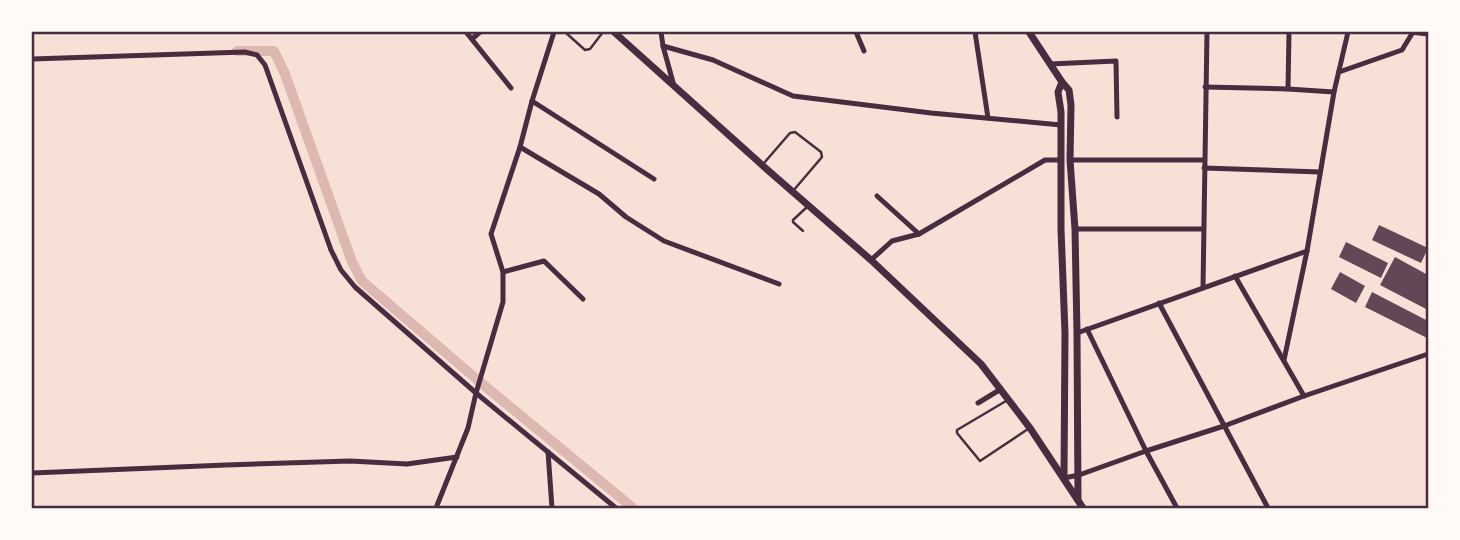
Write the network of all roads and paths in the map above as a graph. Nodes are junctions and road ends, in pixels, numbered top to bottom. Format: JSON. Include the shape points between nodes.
{"nodes":[{"id":1,"x":466,"y":32,"type":"edge"},
{"id":2,"x":480,"y":32,"type":"edge"},
{"id":3,"x":554,"y":32,"type":"edge"},
{"id":4,"x":565,"y":32,"type":"edge"},
{"id":5,"x":603,"y":32,"type":"edge"},
{"id":6,"x":614,"y":32,"type":"edge"},
{"id":7,"x":661,"y":32,"type":"edge"},
{"id":8,"x":856,"y":32,"type":"edge"},
{"id":9,"x":975,"y":32,"type":"edge"},
{"id":10,"x":1028,"y":32,"type":"edge"},
{"id":11,"x":1207,"y":32,"type":"edge"},
{"id":12,"x":1289,"y":32,"type":"edge"},
{"id":13,"x":1348,"y":32,"type":"edge"},
{"id":14,"x":1412,"y":32,"type":"edge"},
{"id":15,"x":1429,"y":34,"type":"edge"},
{"id":16,"x":472,"y":39,"type":"junction"},
{"id":17,"x":663,"y":46,"type":"junction"},
{"id":18,"x":864,"y":51,"type":"dead end"},
{"id":19,"x":32,"y":59,"type":"edge"},
{"id":20,"x":1050,"y":64,"type":"junction"},
{"id":21,"x":1338,"y":72,"type":"junction"},
{"id":22,"x":1062,"y":82,"type":"junction"},
{"id":23,"x":674,"y":86,"type":"junction"},
{"id":24,"x":1205,"y":87,"type":"junction"},
{"id":25,"x":511,"y":88,"type":"dead end"},
{"id":26,"x":1288,"y":89,"type":"junction"},
{"id":27,"x":1334,"y":92,"type":"junction"},
{"id":28,"x":532,"y":101,"type":"junction"},
{"id":29,"x":1117,"y":117,"type":"dead end"},
{"id":30,"x":988,"y":118,"type":"junction"},
{"id":31,"x":1061,"y":125,"type":"junction"},
{"id":32,"x":520,"y":147,"type":"junction"},
{"id":33,"x":1060,"y":160,"type":"junction"},
{"id":34,"x":1070,"y":160,"type":"junction"},
{"id":35,"x":1204,"y":160,"type":"junction"},
{"id":36,"x":762,"y":165,"type":"junction"},
{"id":37,"x":1204,"y":168,"type":"junction"},
{"id":38,"x":1320,"y":172,"type":"junction"},
{"id":39,"x":654,"y":178,"type":"dead end"},
{"id":40,"x":793,"y":191,"type":"junction"},
{"id":41,"x":877,"y":195,"type":"dead end"},
{"id":42,"x":809,"y":205,"type":"junction"},
{"id":43,"x":1075,"y":229,"type":"junction"},
{"id":44,"x":1203,"y":229,"type":"junction"},
{"id":45,"x":803,"y":231,"type":"dead end"},
{"id":46,"x":919,"y":234,"type":"junction"},
{"id":47,"x":1307,"y":251,"type":"junction"},
{"id":48,"x":871,"y":260,"type":"junction"},
{"id":49,"x":503,"y":272,"type":"junction"},
{"id":50,"x":1235,"y":276,"type":"junction"},
{"id":51,"x":779,"y":284,"type":"dead end"},
{"id":52,"x":1203,"y":288,"type":"junction"},
{"id":53,"x":583,"y":299,"type":"dead end"},
{"id":54,"x":1159,"y":303,"type":"junction"},
{"id":55,"x":1087,"y":329,"type":"junction"},
{"id":56,"x":1077,"y":333,"type":"junction"},
{"id":57,"x":1429,"y":354,"type":"edge"},
{"id":58,"x":1284,"y":360,"type":"junction"},
{"id":59,"x":1001,"y":388,"type":"junction"},
{"id":60,"x":477,"y":391,"type":"junction"},
{"id":61,"x":1304,"y":396,"type":"junction"},
{"id":62,"x":1009,"y":400,"type":"junction"},
{"id":63,"x":978,"y":403,"type":"dead end"},
{"id":64,"x":1224,"y":426,"type":"junction"},
{"id":65,"x":1030,"y":428,"type":"junction"},
{"id":66,"x":1146,"y":451,"type":"junction"},
{"id":67,"x":548,"y":452,"type":"junction"},
{"id":68,"x":457,"y":457,"type":"junction"},
{"id":69,"x":32,"y":473,"type":"edge"},
{"id":70,"x":1079,"y":475,"type":"junction"},
{"id":71,"x":1064,"y":478,"type":"junction"},
{"id":72,"x":1078,"y":500,"type":"junction"},
{"id":73,"x":436,"y":509,"type":"edge"},
{"id":74,"x":552,"y":509,"type":"edge"},
{"id":75,"x":616,"y":509,"type":"edge"},
{"id":76,"x":1083,"y":509,"type":"edge"},
{"id":77,"x":1177,"y":509,"type":"edge"},
{"id":78,"x":1268,"y":509,"type":"edge"}],
"edges":[{"from":1,"to":16,"type":"street"},
{"from":2,"to":16,"type":"street"},
{"from":3,"to":28,"type":"street"},
{"from":4,"to":5,"type":"lane","via":[[585,50]]},
{"from":6,"to":23,"type":"main road"},
{"from":7,"to":17,"type":"street"},
{"from":8,"to":18,"type":"street"},
{"from":9,"to":30,"type":"street"},
{"from":10,"to":20,"type":"main road"},
{"from":11,"to":24,"type":"street"},
{"from":12,"to":26,"type":"street"},
{"from":13,"to":21,"type":"street"},
{"from":14,"to":15,"type":"street"},
{"from":14,"to":21,"type":"street","via":[[1402,50]]},
{"from":16,"to":25,"type":"street"},
{"from":17,"to":23,"type":"street"},
{"from":17,"to":30,"type":"street","via":[[713,60],[793,96]]},
{"from":19,"to":60,"type":"street","via":[[257,55],[265,65],[341,270]]},
{"from":20,"to":22,"type":"main road"},
{"from":20,"to":29,"type":"street","via":[[1116,61]]},
{"from":21,"to":27,"type":"street"},
{"from":22,"to":31,"type":"main road","via":[[1058,92]]},
{"from":22,"to":34,"type":"main road","via":[[1069,90],[1071,105]]},
{"from":23,"to":36,"type":"main road"},
{"from":24,"to":26,"type":"street"},
{"from":24,"to":35,"type":"street"},
{"from":26,"to":27,"type":"street"},
{"from":27,"to":38,"type":"street"},
{"from":28,"to":32,"type":"street"},
{"from":28,"to":39,"type":"street"},
{"from":30,"to":31,"type":"street"},
{"from":31,"to":33,"type":"main road"},
{"from":32,"to":49,"type":"street","via":[[491,234]]},
{"from":32,"to":51,"type":"street","via":[[664,240]]},
{"from":33,"to":46,"type":"street","via":[[1045,160]]},
{"from":33,"to":71,"type":"main road"},
{"from":34,"to":35,"type":"street"},
{"from":34,"to":43,"type":"main road"},
{"from":35,"to":37,"type":"street"},
{"from":36,"to":40,"type":"main road"},
{"from":36,"to":40,"type":"lane","via":[[792,132],[821,152],[822,157]]},
{"from":37,"to":38,"type":"street"},
{"from":37,"to":44,"type":"street"},
{"from":38,"to":47,"type":"street"},
{"from":40,"to":42,"type":"main road"},
{"from":41,"to":46,"type":"street"},
{"from":42,"to":45,"type":"lane","via":[[793,220]]},
{"from":42,"to":48,"type":"main road"},
{"from":43,"to":44,"type":"street"},
{"from":43,"to":56,"type":"main road"},
{"from":44,"to":52,"type":"street"},
{"from":46,"to":48,"type":"street","via":[[892,241]]},
{"from":47,"to":50,"type":"street"},
{"from":47,"to":58,"type":"street"},
{"from":48,"to":59,"type":"main road"},
{"from":49,"to":53,"type":"street","via":[[544,261]]},
{"from":49,"to":60,"type":"street","via":[[503,302]]},
{"from":50,"to":52,"type":"street"},
{"from":50,"to":58,"type":"street"},
{"from":52,"to":54,"type":"street"},
{"from":54,"to":55,"type":"street"},
{"from":54,"to":64,"type":"street"},
{"from":55,"to":56,"type":"street"},
{"from":55,"to":66,"type":"street"},
{"from":56,"to":70,"type":"main road"},
{"from":57,"to":61,"type":"street"},
{"from":58,"to":61,"type":"street"},
{"from":59,"to":62,"type":"main road"},
{"from":59,"to":63,"type":"street"},
{"from":60,"to":67,"type":"street"},
{"from":60,"to":68,"type":"street"},
{"from":61,"to":64,"type":"street"},
{"from":62,"to":65,"type":"main road"},
{"from":62,"to":65,"type":"lane","via":[[957,433],[980,461]]},
{"from":64,"to":66,"type":"street"},
{"from":64,"to":78,"type":"street"},
{"from":65,"to":71,"type":"main road"},
{"from":66,"to":70,"type":"street"},
{"from":66,"to":77,"type":"street"},
{"from":67,"to":74,"type":"street"},
{"from":67,"to":75,"type":"street"},
{"from":68,"to":69,"type":"street","via":[[407,464],[350,461]]},
{"from":68,"to":73,"type":"street"},
{"from":70,"to":71,"type":"street"},
{"from":70,"to":72,"type":"main road"},
{"from":71,"to":72,"type":"main road"},
{"from":72,"to":76,"type":"main road"}]}
